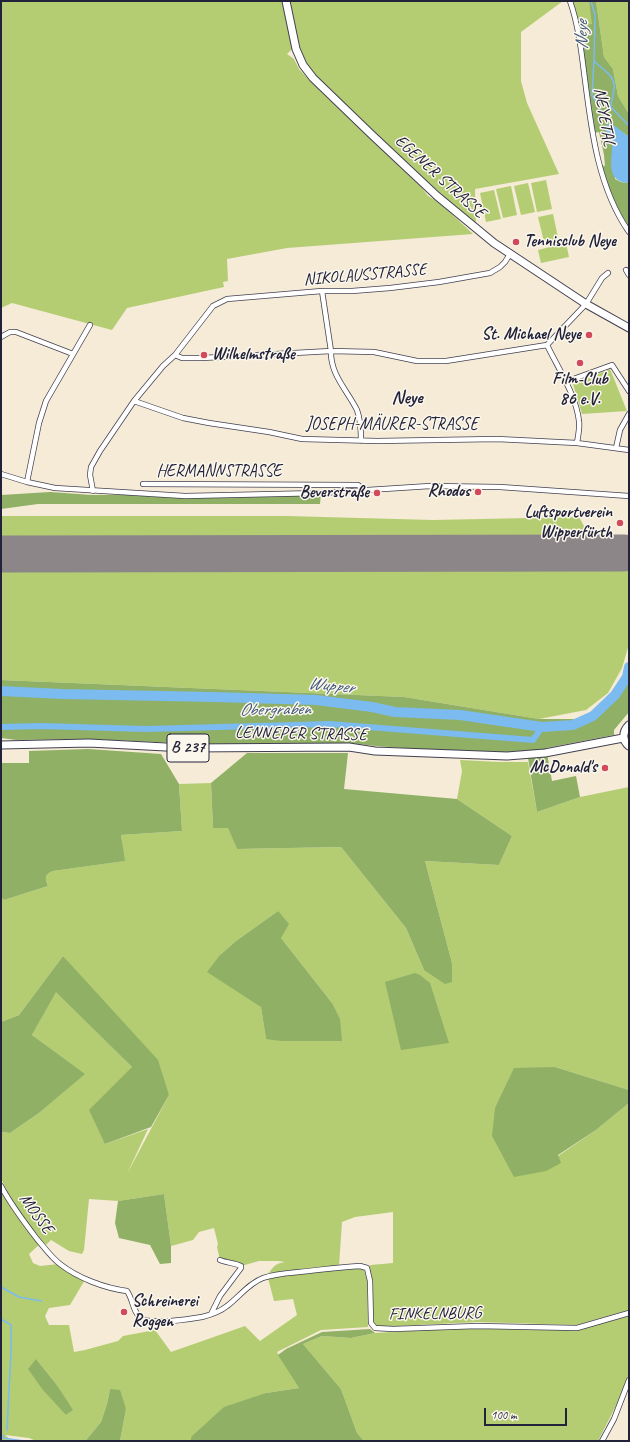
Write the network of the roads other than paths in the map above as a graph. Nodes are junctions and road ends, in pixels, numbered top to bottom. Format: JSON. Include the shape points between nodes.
{"nodes":[{"id":1,"x":286,"y":1,"type":"edge"},
{"id":2,"x":570,"y":1,"type":"edge"},
{"id":3,"x":629,"y":232,"type":"edge"},
{"id":4,"x":510,"y":254,"type":"junction"},
{"id":5,"x":626,"y":270,"type":"dead end"},
{"id":6,"x":608,"y":273,"type":"dead end"},
{"id":7,"x":629,"y":275,"type":"edge"},
{"id":8,"x":322,"y":291,"type":"junction"},
{"id":9,"x":586,"y":304,"type":"junction"},
{"id":10,"x":90,"y":325,"type":"dead end"},
{"id":11,"x":629,"y":328,"type":"edge"},
{"id":12,"x":1,"y":337,"type":"edge"},
{"id":13,"x":547,"y":345,"type":"junction"},
{"id":14,"x":331,"y":351,"type":"junction"},
{"id":15,"x":73,"y":354,"type":"junction"},
{"id":16,"x":175,"y":355,"type":"junction"},
{"id":17,"x":565,"y":382,"type":"junction"},
{"id":18,"x":629,"y":391,"type":"edge"},
{"id":19,"x":134,"y":401,"type":"junction"},
{"id":20,"x":629,"y":414,"type":"edge"},
{"id":21,"x":360,"y":441,"type":"junction"},
{"id":22,"x":577,"y":443,"type":"junction"},
{"id":23,"x":616,"y":448,"type":"junction"},
{"id":24,"x":629,"y":450,"type":"edge"},
{"id":25,"x":1,"y":474,"type":"edge"},
{"id":26,"x":27,"y":482,"type":"junction"},
{"id":27,"x":143,"y":484,"type":"dead end"},
{"id":28,"x":94,"y":491,"type":"junction"},
{"id":29,"x":366,"y":491,"type":"junction"},
{"id":30,"x":629,"y":496,"type":"edge"},
{"id":31,"x":629,"y":725,"type":"edge"},
{"id":32,"x":623,"y":738,"type":"junction"},
{"id":33,"x":1,"y":745,"type":"edge"},
{"id":34,"x":629,"y":746,"type":"edge"},
{"id":35,"x":1,"y":1186,"type":"edge"},
{"id":36,"x":52,"y":1256,"type":"joint"},
{"id":37,"x":220,"y":1260,"type":"dead end"},
{"id":38,"x":211,"y":1314,"type":"junction"},
{"id":39,"x":629,"y":1314,"type":"edge"},
{"id":40,"x":629,"y":1380,"type":"edge"},
{"id":41,"x":602,"y":1441,"type":"edge"}],
"edges":[{"from":1,"to":4,"type":"main road","name":"EGENER STRASSE","via":[[298,53],[313,78],[437,196]]},
{"from":2,"to":3,"type":"street","name":"NEYETAL","via":[[580,43],[601,175]]},
{"from":4,"to":8,"type":"street","name":"NIKOLAUSSTRASSE","via":[[500,267],[490,273],[392,288]]},
{"from":4,"to":9,"type":"main road","name":"EGENER STRASSE"},
{"from":5,"to":7,"type":"street"},
{"from":6,"to":9,"type":"street"},
{"from":8,"to":14,"type":"street"},
{"from":8,"to":16,"type":"street","name":"NIKOLAUSSTRASSE","via":[[227,299],[216,304]]},
{"from":9,"to":11,"type":"main road","name":"EGENER STRASSE"},
{"from":9,"to":13,"type":"street"},
{"from":10,"to":15,"type":"street"},
{"from":12,"to":15,"type":"street","via":[[16,332]]},
{"from":13,"to":14,"type":"street","via":[[446,360],[417,361],[374,352]]},
{"from":13,"to":17,"type":"street"},
{"from":14,"to":16,"type":"street","via":[[202,358],[182,358]]},
{"from":14,"to":21,"type":"street","via":[[330,359],[334,371],[358,412]]},
{"from":15,"to":26,"type":"street","via":[[46,401]]},
{"from":16,"to":19,"type":"street"},
{"from":17,"to":18,"type":"street","via":[[612,365]]},
{"from":17,"to":22,"type":"street","via":[[577,409]]},
{"from":19,"to":21,"type":"street","name":"JOSEPH-MÄURER-STRASSE","via":[[209,424],[302,439]]},
{"from":19,"to":28,"type":"street","via":[[91,467]]},
{"from":20,"to":23,"type":"street","via":[[620,430]]},
{"from":21,"to":22,"type":"street","name":"JOSEPH-MÄURER-STRASSE","via":[[497,439]]},
{"from":22,"to":23,"type":"street","name":"JOSEPH-MÄURER-STRASSE"},
{"from":23,"to":24,"type":"street","name":"JOSEPH-MÄURER-STRASSE"},
{"from":25,"to":26,"type":"street"},
{"from":26,"to":28,"type":"street","via":[[54,488]]},
{"from":27,"to":29,"type":"street","name":"HERMANNSTRASSE","via":[[358,485]]},
{"from":28,"to":29,"type":"street","via":[[185,496]]},
{"from":29,"to":30,"type":"street","via":[[430,486],[500,486]]},
{"from":31,"to":32,"type":"main road"},
{"from":32,"to":33,"type":"main road","name":"LENNEPER STRASSE","number":"B 237","via":[[545,753],[507,756],[379,751],[349,747],[178,748],[89,743]]},
{"from":32,"to":34,"type":"main road"},
{"from":35,"to":36,"type":"street","name":"MOSSE","via":[[19,1215]]},
{"from":36,"to":38,"type":"street","name":"FINKELNBURG","via":[[59,1264],[86,1278],[111,1289],[127,1291],[141,1318],[149,1321]]},
{"from":37,"to":38,"type":"street","via":[[238,1264],[241,1268],[220,1296]]},
{"from":38,"to":39,"type":"street","name":"FINKELNBURG","via":[[226,1307],[265,1277],[360,1266],[367,1268],[369,1274],[371,1323],[375,1328],[577,1328]]},
{"from":40,"to":41,"type":"street","via":[[614,1419]]}]}
